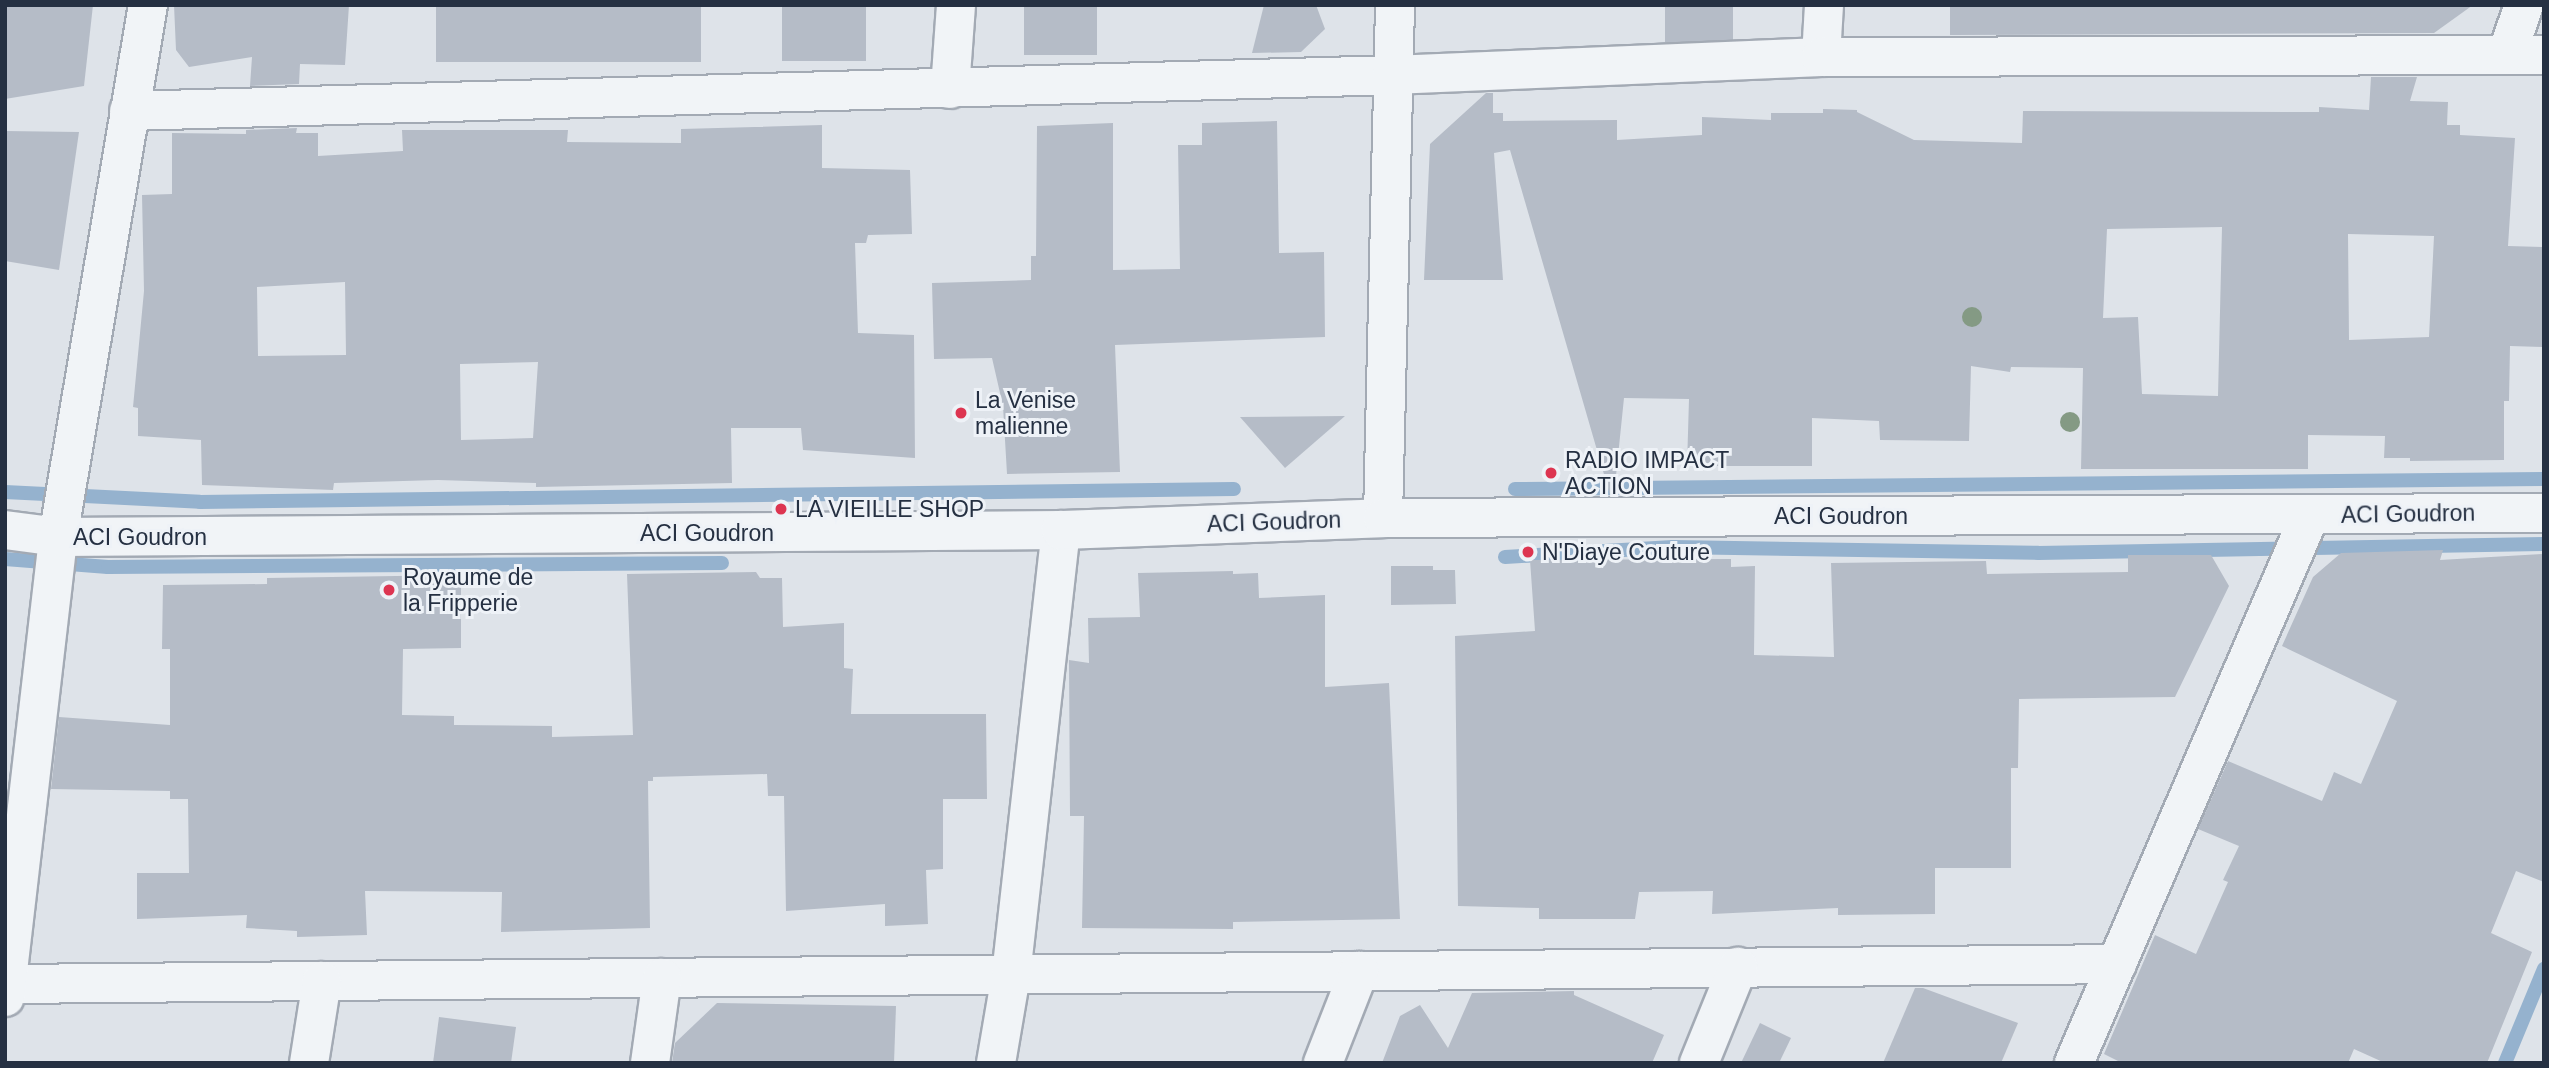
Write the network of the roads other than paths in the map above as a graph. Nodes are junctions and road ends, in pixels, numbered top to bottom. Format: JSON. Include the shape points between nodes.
{"nodes":[{"id":1,"x":148,"y":5,"type":"edge"},
{"id":2,"x":956,"y":5,"type":"edge"},
{"id":3,"x":1395,"y":5,"type":"edge"},
{"id":4,"x":1824,"y":5,"type":"edge"},
{"id":5,"x":2524,"y":5,"type":"edge"},
{"id":6,"x":2507,"y":54,"type":"junction"},
{"id":7,"x":2544,"y":55,"type":"edge"},
{"id":8,"x":1821,"y":57,"type":"junction"},
{"id":9,"x":1393,"y":75,"type":"junction"},
{"id":10,"x":950,"y":89,"type":"junction"},
{"id":11,"x":129,"y":111,"type":"junction"},
{"id":12,"x":2544,"y":513,"type":"edge"},
{"id":13,"x":2311,"y":515,"type":"junction"},
{"id":14,"x":1383,"y":518,"type":"junction"},
{"id":15,"x":5,"y":530,"type":"edge"},
{"id":16,"x":1061,"y":530,"type":"junction"},
{"id":17,"x":58,"y":537,"type":"junction"},
{"id":18,"x":2117,"y":964,"type":"junction"},
{"id":19,"x":1738,"y":967,"type":"junction"},
{"id":20,"x":1359,"y":971,"type":"junction"},
{"id":21,"x":1012,"y":975,"type":"junction"},
{"id":22,"x":662,"y":978,"type":"junction"},
{"id":23,"x":322,"y":981,"type":"junction"},
{"id":24,"x":6,"y":990,"type":"edge"},
{"id":25,"x":310,"y":1063,"type":"edge"},
{"id":26,"x":650,"y":1063,"type":"edge"},
{"id":27,"x":996,"y":1063,"type":"edge"},
{"id":28,"x":1323,"y":1063,"type":"edge"},
{"id":29,"x":1699,"y":1063,"type":"edge"},
{"id":30,"x":2074,"y":1063,"type":"edge"}],
"edges":[{"from":1,"to":11,"type":"street"},
{"from":2,"to":10,"type":"street"},
{"from":3,"to":9,"type":"street"},
{"from":4,"to":8,"type":"street"},
{"from":5,"to":6,"type":"street"},
{"from":6,"to":7,"type":"street"},
{"from":6,"to":8,"type":"street"},
{"from":8,"to":9,"type":"street"},
{"from":9,"to":10,"type":"street"},
{"from":9,"to":14,"type":"street"},
{"from":10,"to":11,"type":"street"},
{"from":11,"to":17,"type":"street"},
{"from":12,"to":13,"type":"street","name":"ACI Goudron"},
{"from":13,"to":14,"type":"street","name":"ACI Goudron"},
{"from":13,"to":18,"type":"street"},
{"from":14,"to":16,"type":"street","name":"ACI Goudron"},
{"from":15,"to":17,"type":"street","name":"ACI Goudron"},
{"from":16,"to":17,"type":"street","name":"ACI Goudron"},
{"from":16,"to":21,"type":"street"},
{"from":17,"to":24,"type":"street"},
{"from":18,"to":19,"type":"street"},
{"from":18,"to":30,"type":"street"},
{"from":19,"to":20,"type":"street"},
{"from":19,"to":29,"type":"street"},
{"from":20,"to":21,"type":"street"},
{"from":20,"to":28,"type":"street"},
{"from":21,"to":22,"type":"street"},
{"from":21,"to":27,"type":"street"},
{"from":22,"to":23,"type":"street"},
{"from":22,"to":26,"type":"street"},
{"from":23,"to":24,"type":"street"},
{"from":23,"to":25,"type":"street"}]}
